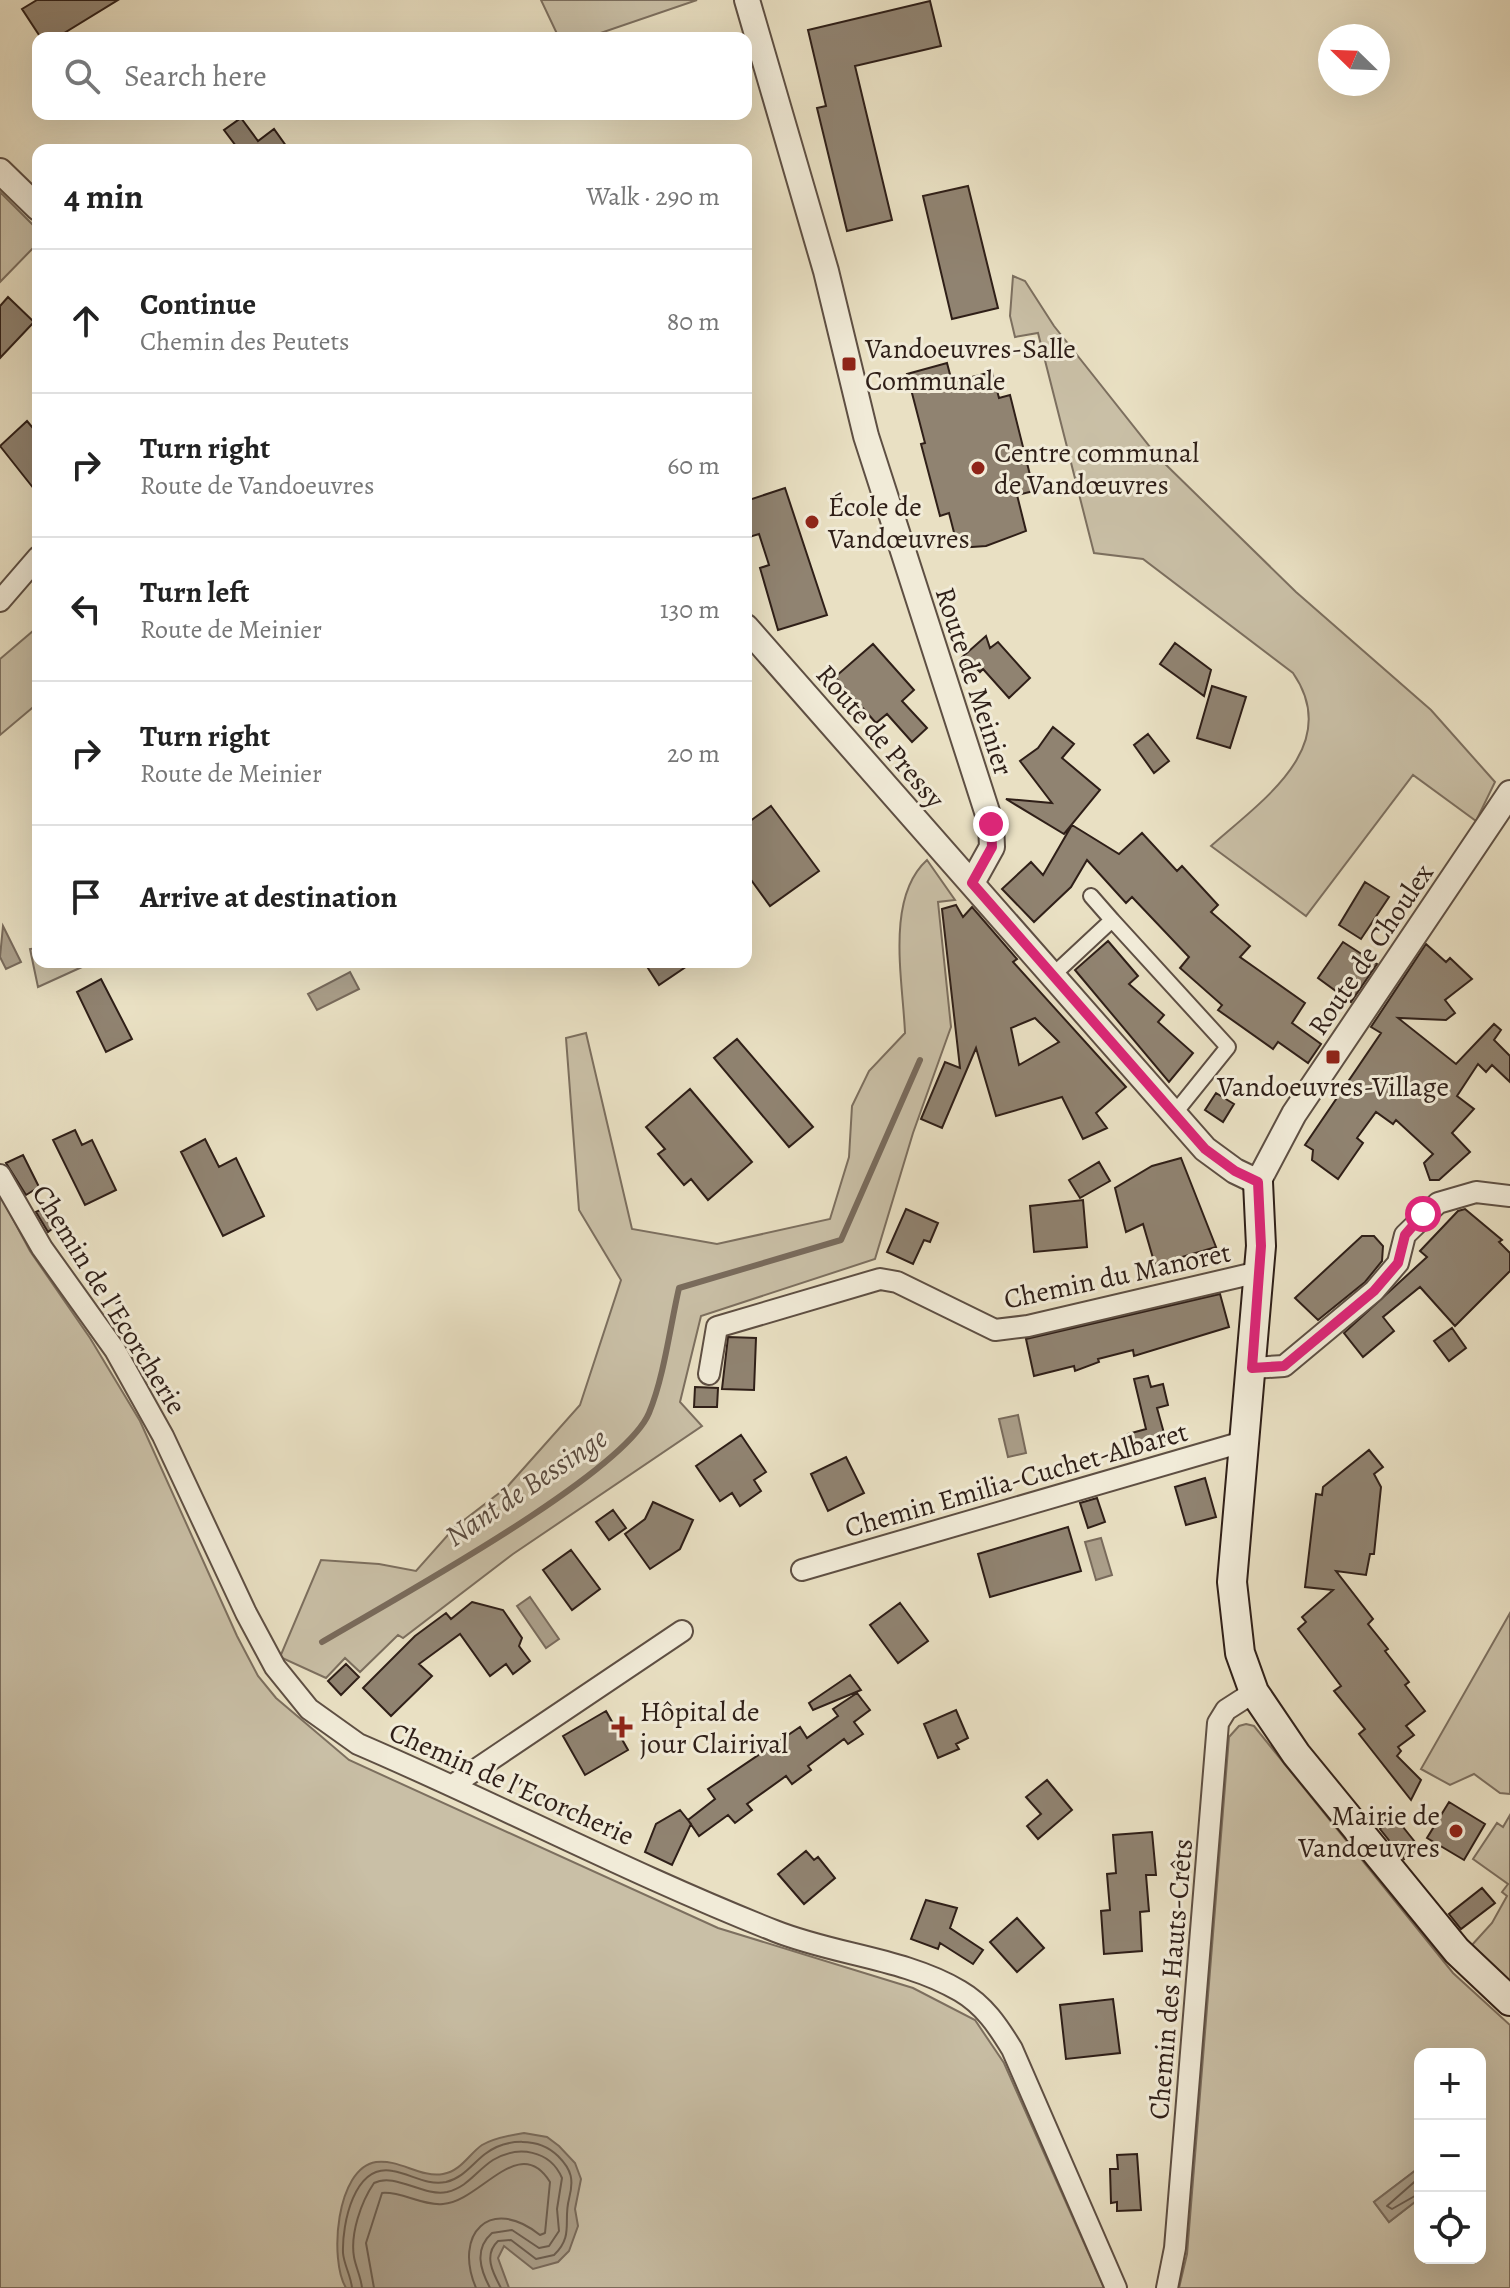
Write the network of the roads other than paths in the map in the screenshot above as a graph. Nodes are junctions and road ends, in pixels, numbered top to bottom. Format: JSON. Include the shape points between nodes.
{"nodes":[{"id":1,"x":747,"y":0,"type":"edge"},
{"id":2,"x":0,"y":171,"type":"edge"},
{"id":3,"x":32,"y":202,"type":"edge"},
{"id":4,"x":32,"y":564,"type":"edge"},
{"id":5,"x":0,"y":601,"type":"edge"},
{"id":6,"x":752,"y":634,"type":"edge"},
{"id":7,"x":1510,"y":793,"type":"edge"},
{"id":8,"x":972,"y":883,"type":"junction"},
{"id":9,"x":1091,"y":896,"type":"dead end"},
{"id":10,"x":1112,"y":920,"type":"junction"},
{"id":11,"x":1053,"y":975,"type":"junction"},
{"id":12,"x":1174,"y":1114,"type":"junction"},
{"id":13,"x":0,"y":1175,"type":"edge"},
{"id":14,"x":1258,"y":1182,"type":"junction"},
{"id":15,"x":1510,"y":1196,"type":"edge"},
{"id":16,"x":1259,"y":1272,"type":"junction"},
{"id":17,"x":1252,"y":1368,"type":"junction"},
{"id":18,"x":709,"y":1374,"type":"dead end"},
{"id":19,"x":1246,"y":1441,"type":"junction"},
{"id":20,"x":802,"y":1570,"type":"dead end"},
{"id":21,"x":682,"y":1631,"type":"dead end"},
{"id":22,"x":1254,"y":1692,"type":"junction"},
{"id":23,"x":453,"y":1785,"type":"junction"},
{"id":24,"x":1510,"y":2001,"type":"edge"},
{"id":25,"x":1116,"y":2288,"type":"edge"},
{"id":26,"x":1167,"y":2288,"type":"edge"}],
"edges":[{"from":1,"to":8,"type":"street","name":"Route de Meinier","via":[[882,488],[991,824],[992,847]]},
{"from":2,"to":3,"type":"street"},
{"from":4,"to":5,"type":"street"},
{"from":6,"to":8,"type":"street","name":"Route de Pressy"},
{"from":7,"to":14,"type":"street","name":"Route de Choulex","via":[[1294,1114]]},
{"from":8,"to":11,"type":"street"},
{"from":9,"to":10,"type":"street"},
{"from":10,"to":11,"type":"street"},
{"from":10,"to":12,"type":"street","via":[[1228,1047]]},
{"from":11,"to":12,"type":"street"},
{"from":12,"to":14,"type":"street","via":[[1212,1155]]},
{"from":13,"to":23,"type":"street","name":"Chemin de l'Ecorcherie","via":[[42,1248],[115,1350],[163,1436],[246,1613],[289,1687],[341,1735]]},
{"from":14,"to":16,"type":"main road"},
{"from":15,"to":17,"type":"street","via":[[1476,1192],[1438,1203],[1405,1235],[1398,1263],[1374,1291],[1284,1366]]},
{"from":16,"to":17,"type":"main road"},
{"from":16,"to":18,"type":"street","name":"Chemin du Manoret","via":[[995,1330],[897,1282],[880,1279],[717,1327]]},
{"from":17,"to":19,"type":"main road"},
{"from":19,"to":20,"type":"street","name":"Chemin Emilia-Cuchet-Albaret"},
{"from":19,"to":22,"type":"main road","via":[[1233,1605],[1240,1653]]},
{"from":21,"to":23,"type":"street"},
{"from":22,"to":24,"type":"main road","via":[[1296,1754],[1435,1925]]},
{"from":22,"to":26,"type":"street","name":"Chemin des Hauts-Crêts","via":[[1226,1710],[1218,1723],[1195,2028]]},
{"from":23,"to":25,"type":"street","name":"Chemin de l'Ecorcherie","via":[[726,1911],[825,1948],[928,1974],[979,2004],[1012,2049]]}]}
